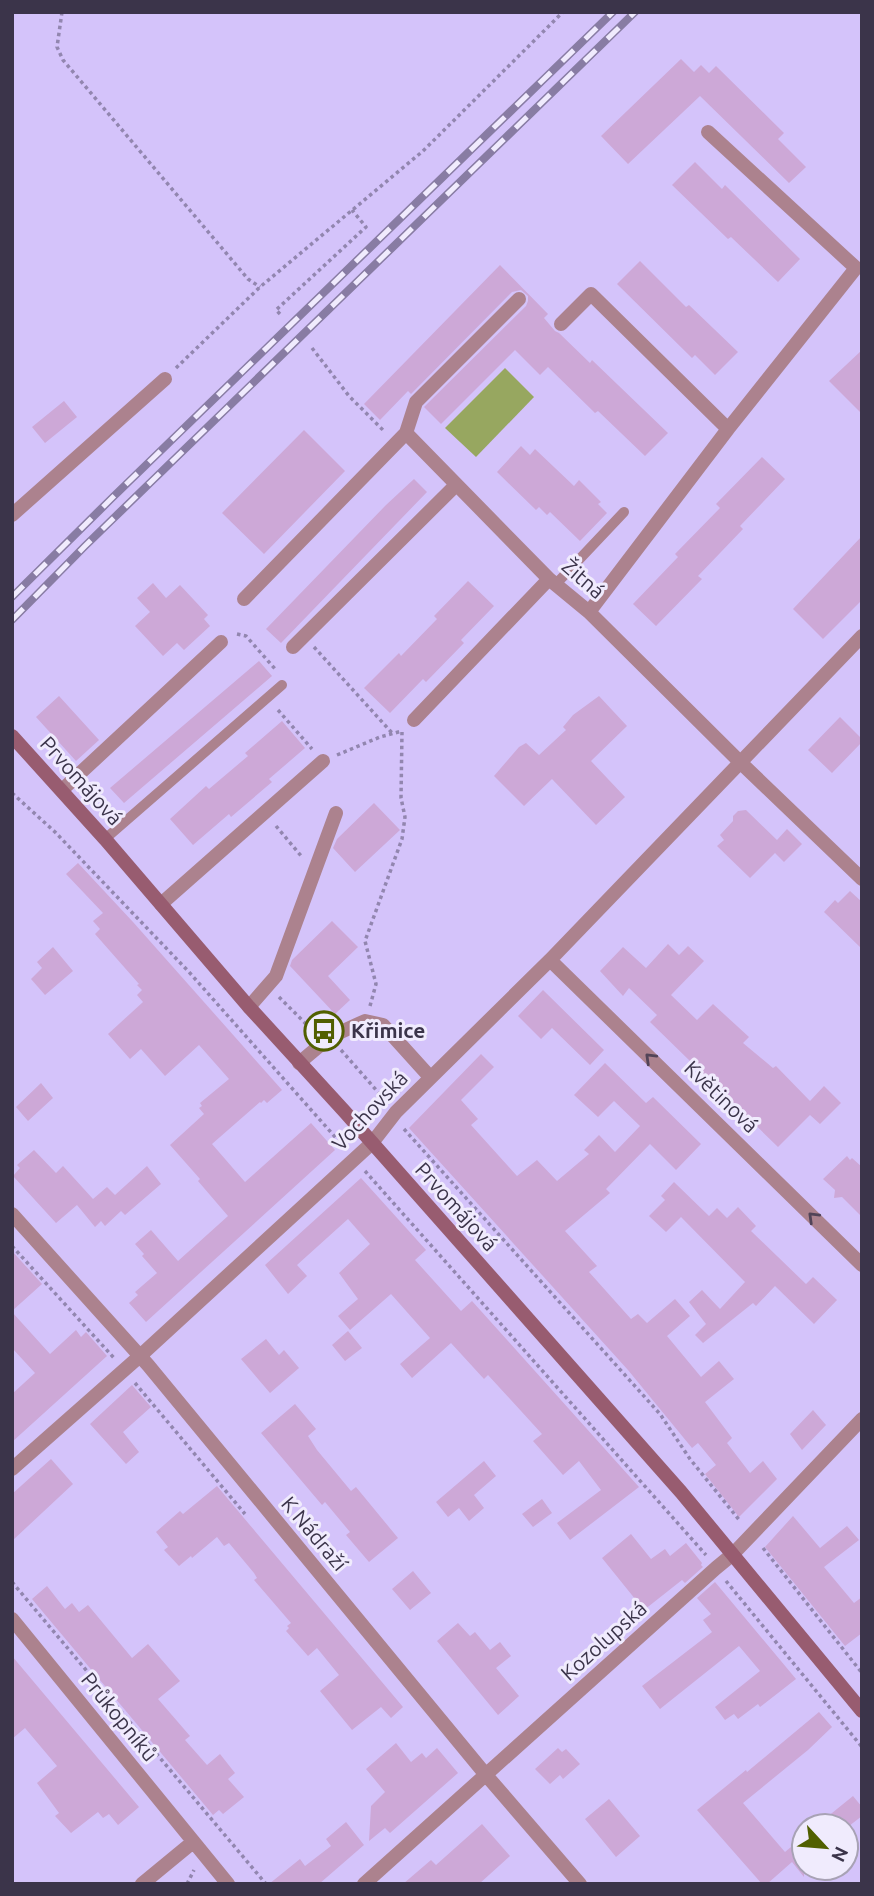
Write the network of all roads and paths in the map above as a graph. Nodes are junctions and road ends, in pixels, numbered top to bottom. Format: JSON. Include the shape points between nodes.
{"nodes":[{"id":1,"x":62,"y":12,"type":"edge"},
{"id":2,"x":563,"y":12,"type":"edge"},
{"id":3,"x":708,"y":132,"type":"dead end"},
{"id":4,"x":352,"y":211,"type":"junction"},
{"id":5,"x":860,"y":268,"type":"edge"},
{"id":6,"x":260,"y":287,"type":"junction"},
{"id":7,"x":519,"y":299,"type":"dead end"},
{"id":8,"x":280,"y":314,"type":"dead end"},
{"id":9,"x":561,"y":324,"type":"dead end"},
{"id":10,"x":165,"y":379,"type":"joint"},
{"id":11,"x":728,"y":429,"type":"junction"},
{"id":12,"x":406,"y":433,"type":"junction"},
{"id":13,"x":456,"y":485,"type":"junction"},
{"id":14,"x":624,"y":512,"type":"dead end"},
{"id":15,"x":12,"y":515,"type":"edge"},
{"id":16,"x":552,"y":582,"type":"junction"},
{"id":17,"x":244,"y":599,"type":"dead end"},
{"id":18,"x":589,"y":612,"type":"junction"},
{"id":19,"x":304,"y":636,"type":"junction"},
{"id":20,"x":862,"y":636,"type":"edge"},
{"id":21,"x":222,"y":642,"type":"joint"},
{"id":22,"x":293,"y":647,"type":"dead end"},
{"id":23,"x":282,"y":685,"type":"joint"},
{"id":24,"x":268,"y":697,"type":"junction"},
{"id":25,"x":414,"y":720,"type":"joint"},
{"id":26,"x":402,"y":731,"type":"junction"},
{"id":27,"x":393,"y":734,"type":"junction"},
{"id":28,"x":12,"y":736,"type":"edge"},
{"id":29,"x":323,"y":761,"type":"junction"},
{"id":30,"x":740,"y":762,"type":"junction"},
{"id":31,"x":62,"y":790,"type":"junction"},
{"id":32,"x":12,"y":793,"type":"edge"},
{"id":33,"x":265,"y":813,"type":"junction"},
{"id":34,"x":336,"y":813,"type":"dead end"},
{"id":35,"x":106,"y":839,"type":"junction"},
{"id":36,"x":315,"y":872,"type":"junction"},
{"id":37,"x":862,"y":879,"type":"edge"},
{"id":38,"x":161,"y":904,"type":"junction"},
{"id":39,"x":550,"y":960,"type":"junction"},
{"id":40,"x":268,"y":986,"type":"junction"},
{"id":41,"x":249,"y":1007,"type":"junction"},
{"id":42,"x":365,"y":1021,"type":"junction"},
{"id":43,"x":330,"y":1037,"type":"junction"},
{"id":44,"x":299,"y":1063,"type":"junction"},
{"id":45,"x":430,"y":1077,"type":"junction"},
{"id":46,"x":396,"y":1112,"type":"junction"},
{"id":47,"x":372,"y":1143,"type":"junction"},
{"id":48,"x":355,"y":1159,"type":"junction"},
{"id":49,"x":12,"y":1214,"type":"edge"},
{"id":50,"x":862,"y":1265,"type":"edge"},
{"id":51,"x":140,"y":1356,"type":"junction"},
{"id":52,"x":862,"y":1419,"type":"edge"},
{"id":53,"x":12,"y":1469,"type":"edge"},
{"id":54,"x":752,"y":1535,"type":"junction"},
{"id":55,"x":733,"y":1554,"type":"junction"},
{"id":56,"x":716,"y":1568,"type":"junction"},
{"id":57,"x":12,"y":1582,"type":"edge"},
{"id":58,"x":12,"y":1619,"type":"edge"},
{"id":59,"x":862,"y":1673,"type":"edge"},
{"id":60,"x":862,"y":1711,"type":"edge"},
{"id":61,"x":862,"y":1747,"type":"edge"},
{"id":62,"x":486,"y":1775,"type":"junction"},
{"id":63,"x":192,"y":1842,"type":"junction"},
{"id":64,"x":142,"y":1884,"type":"edge"},
{"id":65,"x":228,"y":1884,"type":"edge"},
{"id":66,"x":266,"y":1884,"type":"edge"},
{"id":67,"x":364,"y":1884,"type":"edge"},
{"id":68,"x":580,"y":1884,"type":"edge"}],
"edges":[{"from":1,"to":6,"type":"path","via":[[57,47],[63,60],[248,279]]},
{"from":2,"to":4,"type":"path","via":[[423,151]]},
{"from":3,"to":5,"type":"street"},
{"from":4,"to":6,"type":"path"},
{"from":4,"to":8,"type":"path","via":[[366,227],[276,310]]},
{"from":5,"to":11,"type":"street"},
{"from":6,"to":10,"type":"path"},
{"from":7,"to":12,"type":"street","via":[[416,402]]},
{"from":9,"to":11,"type":"street","via":[[591,294]]},
{"from":10,"to":15,"type":"street"},
{"from":11,"to":18,"type":"street"},
{"from":12,"to":13,"type":"street","name":"Žitná"},
{"from":12,"to":17,"type":"street"},
{"from":13,"to":16,"type":"street","name":"Žitná"},
{"from":13,"to":19,"type":"street"},
{"from":14,"to":16,"type":"lane"},
{"from":16,"to":18,"type":"street","name":"Žitná"},
{"from":16,"to":25,"type":"street"},
{"from":18,"to":30,"type":"street","name":"Žitná"},
{"from":19,"to":22,"type":"street"},
{"from":19,"to":27,"type":"path"},
{"from":20,"to":30,"type":"street","name":"Vochovská"},
{"from":21,"to":23,"type":"path","via":[[231,632],[246,636],[279,674]]},
{"from":21,"to":31,"type":"street"},
{"from":23,"to":24,"type":"lane"},
{"from":24,"to":29,"type":"path"},
{"from":24,"to":35,"type":"lane"},
{"from":25,"to":26,"type":"path"},
{"from":26,"to":27,"type":"path"},
{"from":26,"to":42,"type":"path","via":[[405,817],[402,839],[365,941],[376,984]]},
{"from":27,"to":29,"type":"path"},
{"from":28,"to":31,"type":"street","name":"Prvomájová"},
{"from":29,"to":33,"type":"street"},
{"from":30,"to":37,"type":"street","name":"Žitná"},
{"from":30,"to":39,"type":"street","name":"Vochovská"},
{"from":31,"to":35,"type":"street","name":"Prvomájová"},
{"from":32,"to":48,"type":"path","via":[[189,972]]},
{"from":33,"to":36,"type":"path"},
{"from":33,"to":38,"type":"street"},
{"from":34,"to":36,"type":"street"},
{"from":35,"to":38,"type":"street","name":"Prvomájová"},
{"from":36,"to":40,"type":"street","via":[[276,976]]},
{"from":38,"to":41,"type":"street","name":"Prvomájová"},
{"from":39,"to":45,"type":"street","name":"Vochovská"},
{"from":50,"to":39,"type":"street","name":"Květinová","one_way":true},
{"from":40,"to":41,"type":"street"},
{"from":40,"to":43,"type":"path","via":[[312,1030]]},
{"from":41,"to":44,"type":"street","name":"Prvomájová"},
{"from":42,"to":43,"type":"street"},
{"from":42,"to":45,"type":"street","via":[[383,1026]]},
{"from":43,"to":44,"type":"street"},
{"from":43,"to":46,"type":"path"},
{"from":44,"to":47,"type":"street","name":"Prvomájová"},
{"from":45,"to":46,"type":"street","name":"Vochovská"},
{"from":46,"to":47,"type":"street","name":"Vochovská"},
{"from":46,"to":54,"type":"path","via":[[407,1123],[404,1130],[660,1413],[690,1459]]},
{"from":47,"to":48,"type":"street","name":"Vochovská"},
{"from":47,"to":55,"type":"street","name":"Prvomájová"},
{"from":48,"to":51,"type":"street","name":"Vochovská"},
{"from":48,"to":56,"type":"path"},
{"from":49,"to":51,"type":"street","name":"K Nádraží"},
{"from":51,"to":53,"type":"street","name":"Vochovská"},
{"from":51,"to":62,"type":"street","name":"K Nádraží"},
{"from":52,"to":54,"type":"street","name":"Kozolupská"},
{"from":54,"to":55,"type":"street","name":"Kozolupská"},
{"from":54,"to":59,"type":"path"},
{"from":55,"to":56,"type":"street","name":"Kozolupská"},
{"from":55,"to":60,"type":"street","name":"Prvomájová"},
{"from":56,"to":61,"type":"path"},
{"from":56,"to":62,"type":"street","name":"Kozolupská"},
{"from":57,"to":66,"type":"path"},
{"from":58,"to":63,"type":"street","name":"Průkopníků"},
{"from":62,"to":67,"type":"street","name":"Kozolupská"},
{"from":62,"to":68,"type":"street","name":"K Nádraží"},
{"from":63,"to":64,"type":"street"},
{"from":63,"to":65,"type":"street","name":"Průkopníků"}]}
